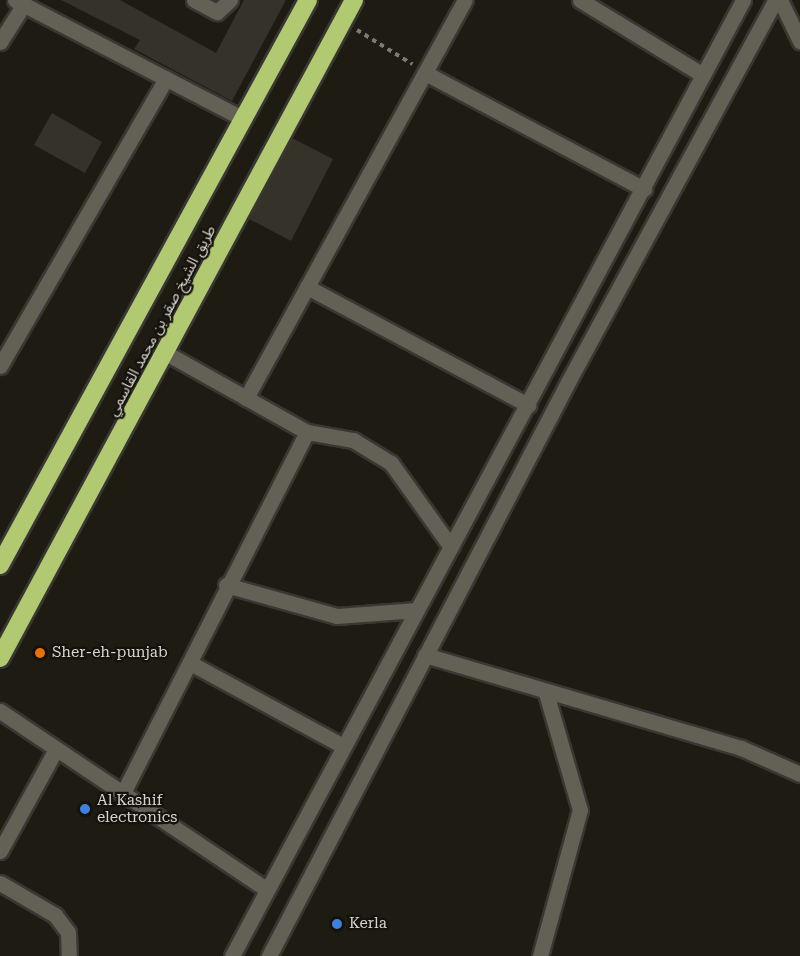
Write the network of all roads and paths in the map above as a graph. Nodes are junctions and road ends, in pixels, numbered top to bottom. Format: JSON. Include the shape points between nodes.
{"nodes":[{"id":1,"x":194,"y":0,"type":"edge"},
{"id":2,"x":230,"y":0,"type":"edge"},
{"id":3,"x":308,"y":0,"type":"edge"},
{"id":4,"x":354,"y":0,"type":"edge"},
{"id":5,"x":465,"y":0,"type":"edge"},
{"id":6,"x":580,"y":0,"type":"edge"},
{"id":7,"x":743,"y":0,"type":"edge"},
{"id":8,"x":775,"y":0,"type":"edge"},
{"id":9,"x":780,"y":0,"type":"edge"},
{"id":10,"x":20,"y":2,"type":"edge"},
{"id":11,"x":44,"y":7,"type":"edge"},
{"id":12,"x":343,"y":21,"type":"junction"},
{"id":13,"x":0,"y":42,"type":"edge"},
{"id":14,"x":800,"y":42,"type":"edge"},
{"id":15,"x":426,"y":73,"type":"junction"},
{"id":16,"x":703,"y":75,"type":"junction"},
{"id":17,"x":166,"y":79,"type":"junction"},
{"id":18,"x":244,"y":119,"type":"junction"},
{"id":19,"x":644,"y":189,"type":"junction"},
{"id":20,"x":307,"y":287,"type":"junction"},
{"id":21,"x":166,"y":353,"type":"junction"},
{"id":22,"x":0,"y":366,"type":"edge"},
{"id":23,"x":246,"y":398,"type":"junction"},
{"id":24,"x":528,"y":405,"type":"junction"},
{"id":25,"x":307,"y":432,"type":"junction"},
{"id":26,"x":451,"y":547,"type":"junction"},
{"id":27,"x":0,"y":565,"type":"edge"},
{"id":28,"x":226,"y":585,"type":"junction"},
{"id":29,"x":417,"y":610,"type":"junction"},
{"id":30,"x":425,"y":655,"type":"junction"},
{"id":31,"x":0,"y":658,"type":"edge"},
{"id":32,"x":192,"y":664,"type":"junction"},
{"id":33,"x":546,"y":693,"type":"junction"},
{"id":34,"x":0,"y":711,"type":"edge"},
{"id":35,"x":343,"y":746,"type":"junction"},
{"id":36,"x":56,"y":748,"type":"junction"},
{"id":37,"x":800,"y":774,"type":"edge"},
{"id":38,"x":123,"y":793,"type":"junction"},
{"id":39,"x":0,"y":851,"type":"edge"},
{"id":40,"x":0,"y":883,"type":"edge"},
{"id":41,"x":266,"y":889,"type":"junction"},
{"id":42,"x":69,"y":956,"type":"edge"},
{"id":43,"x":232,"y":956,"type":"edge"},
{"id":44,"x":270,"y":956,"type":"edge"},
{"id":45,"x":540,"y":956,"type":"edge"}],
"edges":[{"from":1,"to":2,"type":"street","via":[[217,12]]},
{"from":3,"to":18,"type":"highway","name":"طريق الشيخ صقر بن محمد القاسمي"},
{"from":4,"to":12,"type":"highway","name":"طريق الشيخ صقر بن محمد القاسمي"},
{"from":5,"to":15,"type":"street"},
{"from":6,"to":16,"type":"street"},
{"from":7,"to":16,"type":"street"},
{"from":8,"to":30,"type":"street"},
{"from":9,"to":14,"type":"street"},
{"from":10,"to":11,"type":"street"},
{"from":10,"to":13,"type":"street"},
{"from":11,"to":17,"type":"street"},
{"from":12,"to":15,"type":"path"},
{"from":12,"to":21,"type":"highway","name":"طريق الشيخ صقر بن محمد القاسمي"},
{"from":15,"to":19,"type":"street"},
{"from":15,"to":20,"type":"street"},
{"from":16,"to":19,"type":"street"},
{"from":17,"to":18,"type":"street"},
{"from":17,"to":22,"type":"street"},
{"from":18,"to":27,"type":"highway","name":"طريق الشيخ صقر بن محمد القاسمي"},
{"from":19,"to":24,"type":"street"},
{"from":20,"to":23,"type":"street"},
{"from":20,"to":24,"type":"street"},
{"from":21,"to":23,"type":"street"},
{"from":21,"to":31,"type":"highway","name":"طريق الشيخ صقر بن محمد القاسمي"},
{"from":23,"to":25,"type":"street"},
{"from":24,"to":26,"type":"street"},
{"from":25,"to":26,"type":"street","via":[[353,440],[390,463]]},
{"from":25,"to":28,"type":"street"},
{"from":26,"to":29,"type":"street"},
{"from":28,"to":29,"type":"street","via":[[337,616]]},
{"from":28,"to":32,"type":"street"},
{"from":29,"to":35,"type":"street"},
{"from":30,"to":33,"type":"street"},
{"from":30,"to":44,"type":"street"},
{"from":32,"to":35,"type":"street"},
{"from":32,"to":38,"type":"street"},
{"from":33,"to":37,"type":"street","via":[[741,748]]},
{"from":33,"to":45,"type":"street","via":[[580,810]]},
{"from":34,"to":36,"type":"street"},
{"from":35,"to":41,"type":"street"},
{"from":36,"to":38,"type":"street"},
{"from":36,"to":39,"type":"street"},
{"from":38,"to":41,"type":"street"},
{"from":40,"to":42,"type":"street","via":[[63,923],[71,945]]},
{"from":41,"to":43,"type":"street"}]}
